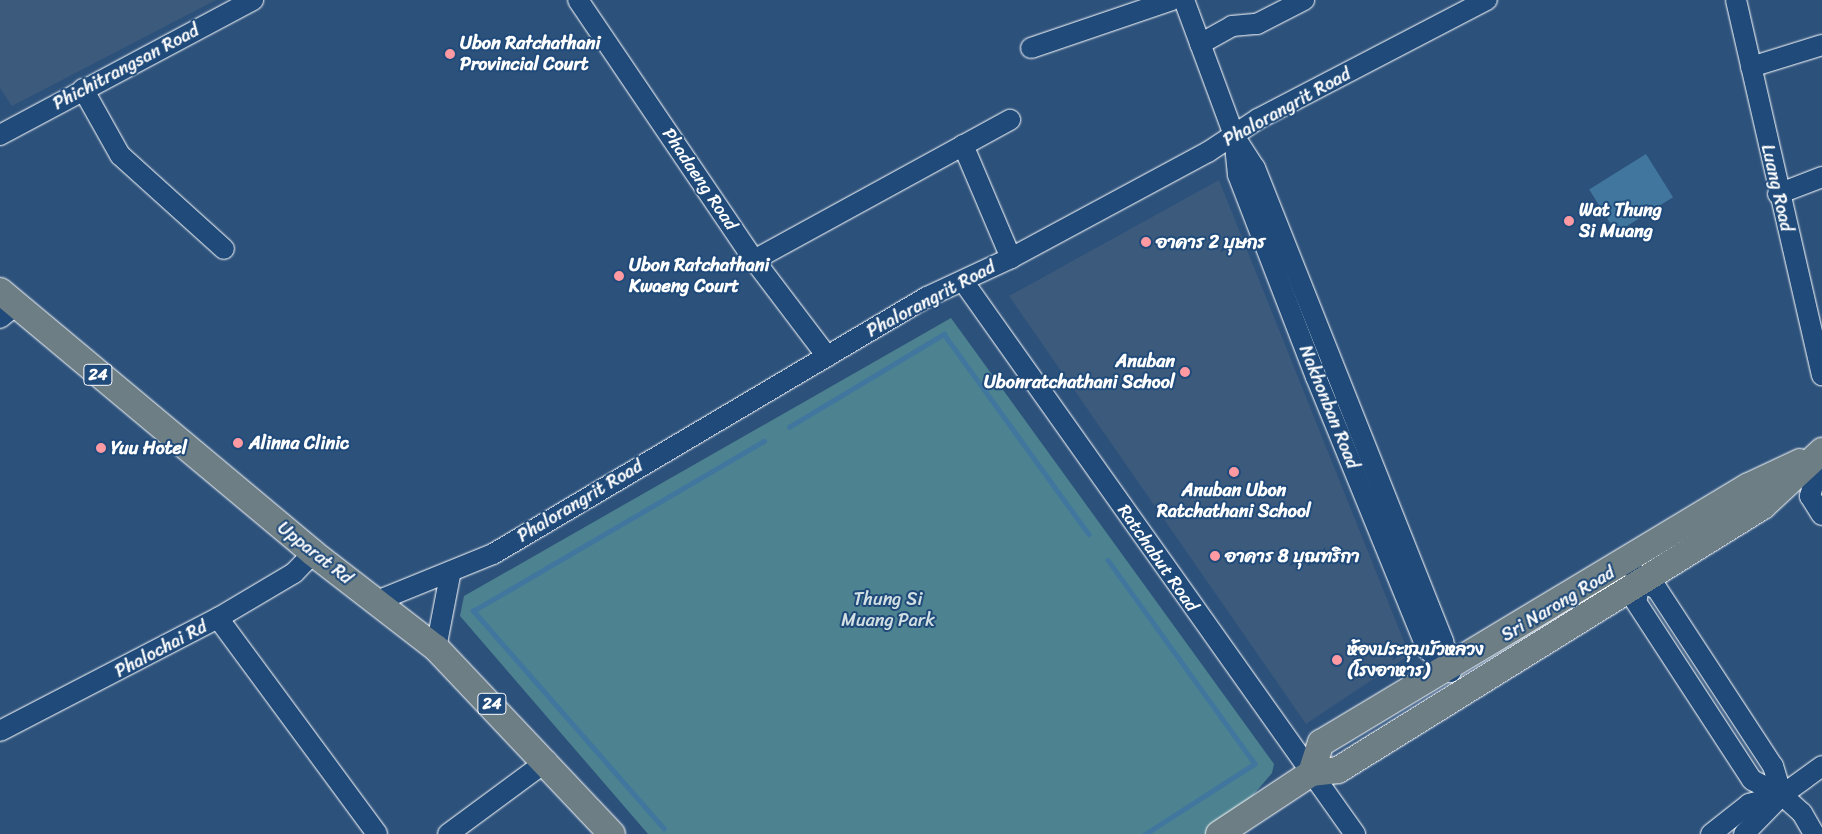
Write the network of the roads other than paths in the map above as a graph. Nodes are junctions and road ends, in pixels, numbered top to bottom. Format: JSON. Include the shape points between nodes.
{"nodes":[{"id":1,"x":253,"y":0,"type":"edge"},
{"id":2,"x":1172,"y":0,"type":"edge"},
{"id":3,"x":1184,"y":0,"type":"edge"},
{"id":4,"x":1304,"y":0,"type":"edge"},
{"id":5,"x":1487,"y":0,"type":"edge"},
{"id":6,"x":1736,"y":0,"type":"edge"},
{"id":7,"x":585,"y":2,"type":"edge"},
{"id":8,"x":1200,"y":44,"type":"junction"},
{"id":9,"x":1822,"y":44,"type":"edge"},
{"id":10,"x":1031,"y":48,"type":"dead end"},
{"id":11,"x":1751,"y":67,"type":"junction"},
{"id":12,"x":83,"y":90,"type":"junction"},
{"id":13,"x":1010,"y":120,"type":"dead end"},
{"id":14,"x":0,"y":135,"type":"edge"},
{"id":15,"x":1234,"y":135,"type":"junction"},
{"id":16,"x":963,"y":145,"type":"junction"},
{"id":17,"x":1822,"y":177,"type":"edge"},
{"id":18,"x":1778,"y":194,"type":"junction"},
{"id":19,"x":224,"y":249,"type":"dead end"},
{"id":20,"x":1011,"y":258,"type":"junction"},
{"id":21,"x":754,"y":260,"type":"junction"},
{"id":22,"x":964,"y":281,"type":"junction"},
{"id":23,"x":5,"y":305,"type":"edge"},
{"id":24,"x":826,"y":356,"type":"junction"},
{"id":25,"x":1822,"y":375,"type":"edge"},
{"id":26,"x":1822,"y":452,"type":"edge"},
{"id":27,"x":1822,"y":516,"type":"edge"},
{"id":28,"x":313,"y":553,"type":"junction"},
{"id":29,"x":1634,"y":572,"type":"junction"},
{"id":30,"x":450,"y":574,"type":"junction"},
{"id":31,"x":377,"y":601,"type":"junction"},
{"id":32,"x":218,"y":618,"type":"junction"},
{"id":33,"x":436,"y":648,"type":"junction"},
{"id":34,"x":1448,"y":668,"type":"junction"},
{"id":35,"x":1462,"y":692,"type":"junction"},
{"id":36,"x":0,"y":731,"type":"edge"},
{"id":37,"x":547,"y":761,"type":"junction"},
{"id":38,"x":1822,"y":766,"type":"edge"},
{"id":39,"x":1311,"y":773,"type":"junction"},
{"id":40,"x":1782,"y":795,"type":"junction"},
{"id":41,"x":377,"y":834,"type":"edge"},
{"id":42,"x":448,"y":834,"type":"edge"},
{"id":43,"x":612,"y":834,"type":"edge"},
{"id":44,"x":1219,"y":834,"type":"edge"},
{"id":45,"x":1355,"y":834,"type":"edge"},
{"id":46,"x":1711,"y":834,"type":"edge"},
{"id":47,"x":1744,"y":834,"type":"edge"},
{"id":48,"x":1814,"y":834,"type":"edge"}],
"edges":[{"from":1,"to":12,"type":"street","name":"Phichitrangsan Road"},
{"from":2,"to":10,"type":"street"},
{"from":3,"to":8,"type":"street","name":"Nakhonban Road"},
{"from":4,"to":8,"type":"street","via":[[1258,24],[1232,26]]},
{"from":5,"to":15,"type":"street","name":"Phalorangrit Road"},
{"from":6,"to":11,"type":"street","name":"Luang Road"},
{"from":7,"to":21,"type":"street","name":"Phadaeng Road"},
{"from":8,"to":15,"type":"street","name":"Nakhonban Road"},
{"from":9,"to":11,"type":"street"},
{"from":11,"to":18,"type":"street","name":"Luang Road"},
{"from":12,"to":14,"type":"street","name":"Phichitrangsan Road"},
{"from":12,"to":19,"type":"street","via":[[120,155]]},
{"from":13,"to":16,"type":"street"},
{"from":15,"to":20,"type":"street","name":"Phalorangrit Road"},
{"from":15,"to":34,"type":"street","name":"Nakhonban Road","via":[[1255,168],[1325,374],[1427,649]]},
{"from":16,"to":20,"type":"street"},
{"from":16,"to":21,"type":"street"},
{"from":17,"to":18,"type":"street"},
{"from":18,"to":25,"type":"street","name":"Luang Road"},
{"from":20,"to":22,"type":"street","name":"Phalorangrit Road"},
{"from":21,"to":24,"type":"street","name":"Phadaeng Road"},
{"from":22,"to":24,"type":"street","name":"Phalorangrit Road"},
{"from":22,"to":39,"type":"street","name":"Ratchabut Road"},
{"from":23,"to":28,"type":"main road","name":"Upparat Rd","number":"24"},
{"from":24,"to":30,"type":"street","name":"Phalorangrit Road","via":[[493,554]]},
{"from":26,"to":27,"type":"street","via":[[1810,496]]},
{"from":26,"to":29,"type":"main road","name":"Sri Narong Road","via":[[1749,486]]},
{"from":28,"to":31,"type":"main road","name":"Upparat Rd","number":"24"},
{"from":28,"to":32,"type":"street","name":"Phalochai Rd","via":[[294,573]]},
{"from":29,"to":34,"type":"main road","name":"Sri Narong Road"},
{"from":29,"to":35,"type":"main road","name":"Sri Narong Road"},
{"from":29,"to":40,"type":"street","via":[[1657,589],[1773,766]]},
{"from":30,"to":31,"type":"street","name":"Phalorangrit Road"},
{"from":30,"to":33,"type":"street"},
{"from":31,"to":33,"type":"main road","name":"Upparat Rd","number":"24"},
{"from":32,"to":36,"type":"street","name":"Phalochai Rd"},
{"from":32,"to":41,"type":"street"},
{"from":33,"to":37,"type":"main road","name":"Upparat Rd","number":"24"},
{"from":34,"to":35,"type":"street","name":"Nakhonban Road"},
{"from":34,"to":39,"type":"main road","name":"Sri Narong Road","via":[[1322,743]]},
{"from":35,"to":39,"type":"main road","name":"Sri Narong Road","via":[[1338,770]]},
{"from":37,"to":42,"type":"street"},
{"from":37,"to":43,"type":"main road","name":"Upparat Rd","number":"24"},
{"from":38,"to":40,"type":"street"},
{"from":39,"to":44,"type":"main road","name":"Sri Narong Road"},
{"from":39,"to":45,"type":"street","name":"Ratchabut Road"},
{"from":40,"to":46,"type":"street","via":[[1749,804]]},
{"from":40,"to":47,"type":"street"},
{"from":40,"to":48,"type":"street","via":[[1802,813]]}]}
